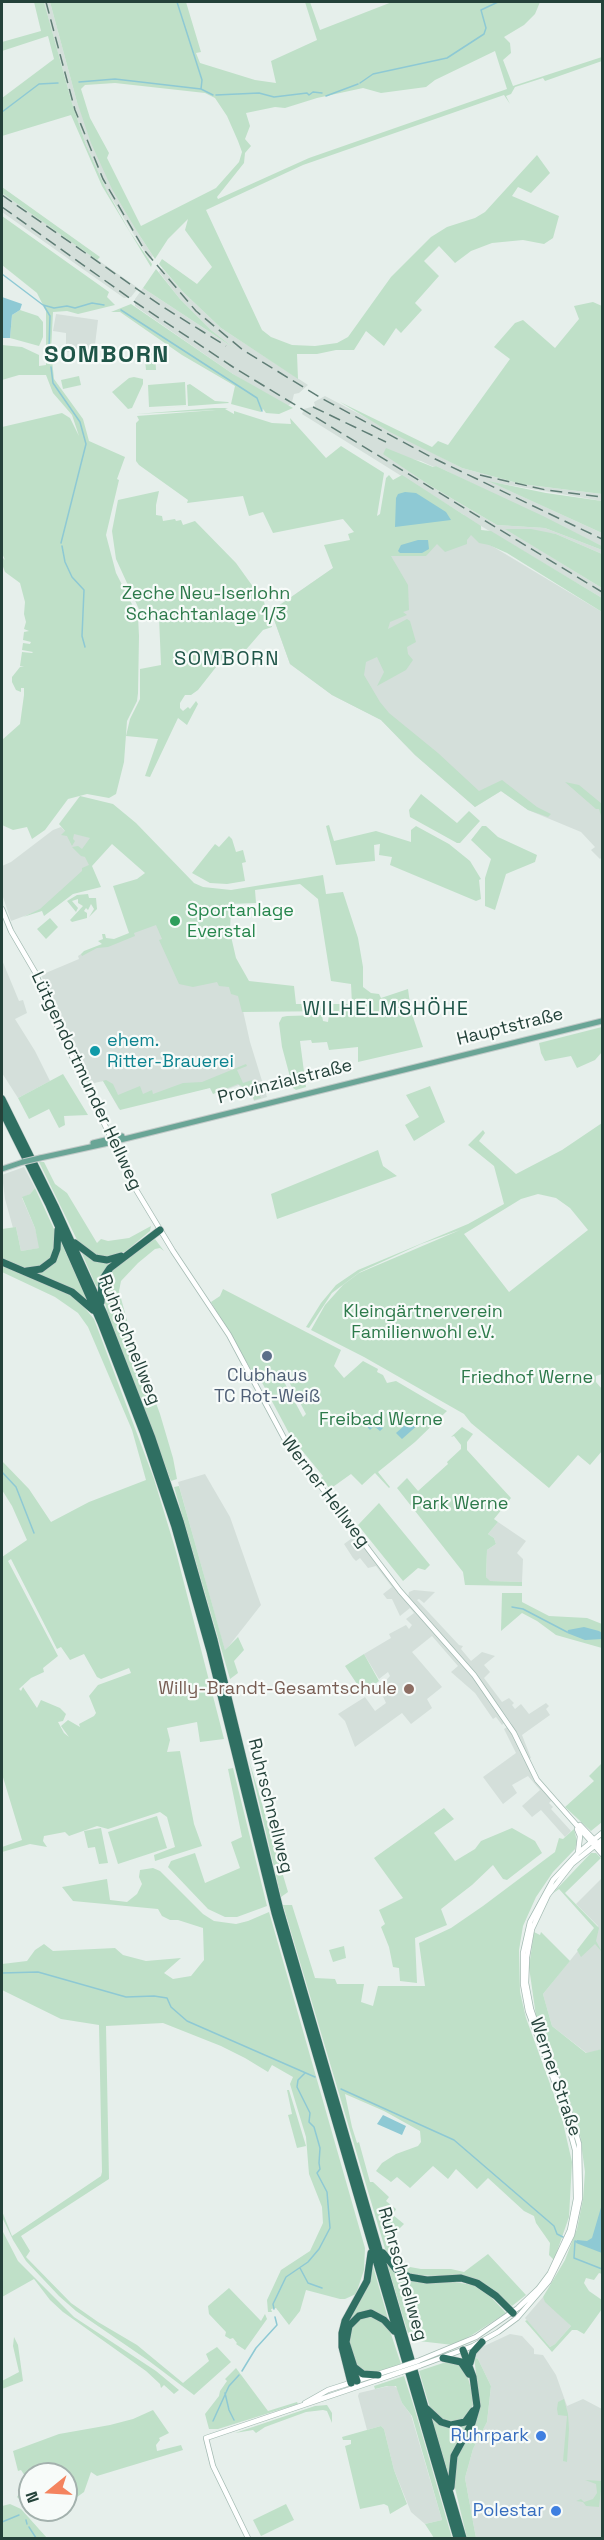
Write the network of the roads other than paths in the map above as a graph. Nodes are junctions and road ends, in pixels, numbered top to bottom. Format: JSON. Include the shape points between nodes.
{"nodes":[{"id":1,"x":2,"y":909,"type":"edge"},
{"id":2,"x":603,"y":1021,"type":"edge"},
{"id":3,"x":425,"y":1064,"type":"joint"},
{"id":4,"x":2,"y":1099,"type":"edge"},
{"id":5,"x":2,"y":1111,"type":"edge"},
{"id":6,"x":113,"y":1140,"type":"junction"},
{"id":7,"x":2,"y":1169,"type":"edge"},
{"id":8,"x":54,"y":1217,"type":"junction"},
{"id":9,"x":160,"y":1230,"type":"junction"},
{"id":10,"x":68,"y":1232,"type":"junction"},
{"id":11,"x":173,"y":1251,"type":"joint"},
{"id":12,"x":126,"y":1254,"type":"junction"},
{"id":13,"x":2,"y":1262,"type":"edge"},
{"id":14,"x":24,"y":1271,"type":"junction"},
{"id":15,"x":104,"y":1314,"type":"junction"},
{"id":16,"x":101,"y":1323,"type":"junction"},
{"id":17,"x":565,"y":1812,"type":"junction"},
{"id":18,"x":575,"y":1824,"type":"junction"},
{"id":19,"x":603,"y":1833,"type":"edge"},
{"id":20,"x":596,"y":1842,"type":"edge"},
{"id":21,"x":603,"y":1848,"type":"edge"},
{"id":22,"x":578,"y":1853,"type":"junction"},
{"id":23,"x":603,"y":1854,"type":"edge"},
{"id":24,"x":371,"y":2232,"type":"junction"},
{"id":25,"x":515,"y":2315,"type":"junction"},
{"id":26,"x":482,"y":2342,"type":"junction"},
{"id":27,"x":400,"y":2343,"type":"junction"},
{"id":28,"x":455,"y":2347,"type":"junction"},
{"id":29,"x":463,"y":2350,"type":"junction"},
{"id":30,"x":443,"y":2358,"type":"junction"},
{"id":31,"x":350,"y":2361,"type":"junction"},
{"id":32,"x":418,"y":2363,"type":"junction"},
{"id":33,"x":471,"y":2368,"type":"junction"},
{"id":34,"x":401,"y":2369,"type":"junction"},
{"id":35,"x":378,"y":2375,"type":"junction"},
{"id":36,"x":356,"y":2384,"type":"junction"},
{"id":37,"x":422,"y":2398,"type":"junction"},
{"id":38,"x":298,"y":2407,"type":"junction"},
{"id":39,"x":453,"y":2504,"type":"junction"},
{"id":40,"x":248,"y":2538,"type":"edge"},
{"id":41,"x":457,"y":2538,"type":"edge"},
{"id":42,"x":463,"y":2538,"type":"edge"}],
"edges":[{"from":1,"to":6,"type":"main road","name":"Lütgendortmunder Hellweg"},
{"from":2,"to":3,"type":"main road","name":"Hauptstraße"},
{"from":3,"to":6,"type":"main road","name":"Provinzialstraße"},
{"from":4,"to":10,"type":"highway","name":"Ruhrschnellweg"},
{"from":5,"to":8,"type":"highway","name":"Ruhrschnellweg"},
{"from":6,"to":7,"type":"main road","name":"Provinzialstraße","bridge":true},
{"from":6,"to":9,"type":"main road","name":"Lütgendortmunder Hellweg"},
{"from":8,"to":14,"type":"highway","via":[[58,1239],[55,1257],[44,1268]]},
{"from":8,"to":16,"type":"highway","name":"Ruhrschnellweg"},
{"from":9,"to":11,"type":"main road","name":"Lütgendortmunder Hellweg"},
{"from":9,"to":12,"type":"highway"},
{"from":10,"to":12,"type":"highway","via":[[76,1245],[95,1258],[107,1260]]},
{"from":10,"to":15,"type":"highway","name":"Ruhrschnellweg"},
{"from":11,"to":17,"type":"main road","name":"Werner Hellweg","via":[[229,1335],[291,1449],[400,1591],[456,1653],[503,1715],[532,1773]]},
{"from":12,"to":15,"type":"highway","via":[[104,1276],[100,1296]]},
{"from":13,"to":14,"type":"highway"},
{"from":14,"to":16,"type":"highway","via":[[77,1295]]},
{"from":15,"to":24,"type":"highway","name":"Ruhrschnellweg","via":[[152,1438],[192,1562],[278,1901]]},
{"from":16,"to":24,"type":"highway","name":"Ruhrschnellweg","via":[[143,1432],[185,1561],[273,1906]]},
{"from":17,"to":18,"type":"main road","name":"Werner Hellweg"},
{"from":17,"to":20,"type":"main road","name":"Werner Hellweg"},
{"from":18,"to":20,"type":"main road","name":"Werner Hellweg"},
{"from":18,"to":22,"type":"main road","via":[[580,1836]]},
{"from":19,"to":20,"type":"main road"},
{"from":20,"to":21,"type":"main road","name":"Werner Hellweg"},
{"from":20,"to":22,"type":"main road","name":"Werner Straße"},
{"from":20,"to":23,"type":"main road","name":"Werner Hellweg"},
{"from":20,"to":25,"type":"main road","name":"Werner Straße","via":[[553,1887],[536,1917],[528,1945],[526,1983],[531,2009],[574,2126],[581,2180],[577,2218],[562,2258],[540,2293]]},
{"from":22,"to":25,"type":"main road","name":"Werner Straße","via":[[553,1880],[536,1910],[527,1933],[523,1971],[532,2024],[570,2127],[576,2159],[576,2199],[570,2230],[555,2264]]},
{"from":24,"to":25,"type":"highway","via":[[387,2259],[401,2273],[418,2280],[470,2280],[496,2296]]},
{"from":24,"to":27,"type":"highway","name":"Ruhrschnellweg"},
{"from":24,"to":36,"type":"highway","via":[[369,2274],[342,2333],[342,2347]]},
{"from":24,"to":37,"type":"highway","name":"Ruhrschnellweg"},
{"from":25,"to":26,"type":"main road"},
{"from":25,"to":28,"type":"main road"},
{"from":26,"to":29,"type":"main road"},
{"from":26,"to":33,"type":"highway","via":[[472,2354]]},
{"from":27,"to":31,"type":"highway","via":[[384,2320],[371,2313],[362,2314],[346,2332]]},
{"from":27,"to":41,"type":"highway","name":"Ruhrschnellweg"},
{"from":28,"to":29,"type":"main road"},
{"from":28,"to":32,"type":"main road"},
{"from":29,"to":30,"type":"main road"},
{"from":29,"to":33,"type":"highway"},
{"from":30,"to":32,"type":"main road"},
{"from":30,"to":37,"type":"highway","via":[[456,2360],[466,2369],[475,2395],[471,2415],[461,2424],[444,2424]]},
{"from":31,"to":35,"type":"highway","via":[[359,2372]]},
{"from":31,"to":36,"type":"highway"},
{"from":32,"to":34,"type":"main road","bridge":true},
{"from":33,"to":39,"type":"highway","via":[[477,2406],[452,2463]]},
{"from":34,"to":35,"type":"main road"},
{"from":34,"to":36,"type":"main road"},
{"from":35,"to":36,"type":"main road"},
{"from":36,"to":38,"type":"main road"},
{"from":36,"to":38,"type":"main road","via":[[328,2390]]},
{"from":37,"to":39,"type":"highway","name":"Ruhrschnellweg"},
{"from":38,"to":40,"type":"main road","via":[[206,2438],[213,2466]]},
{"from":39,"to":42,"type":"highway","name":"Ruhrschnellweg"}]}
